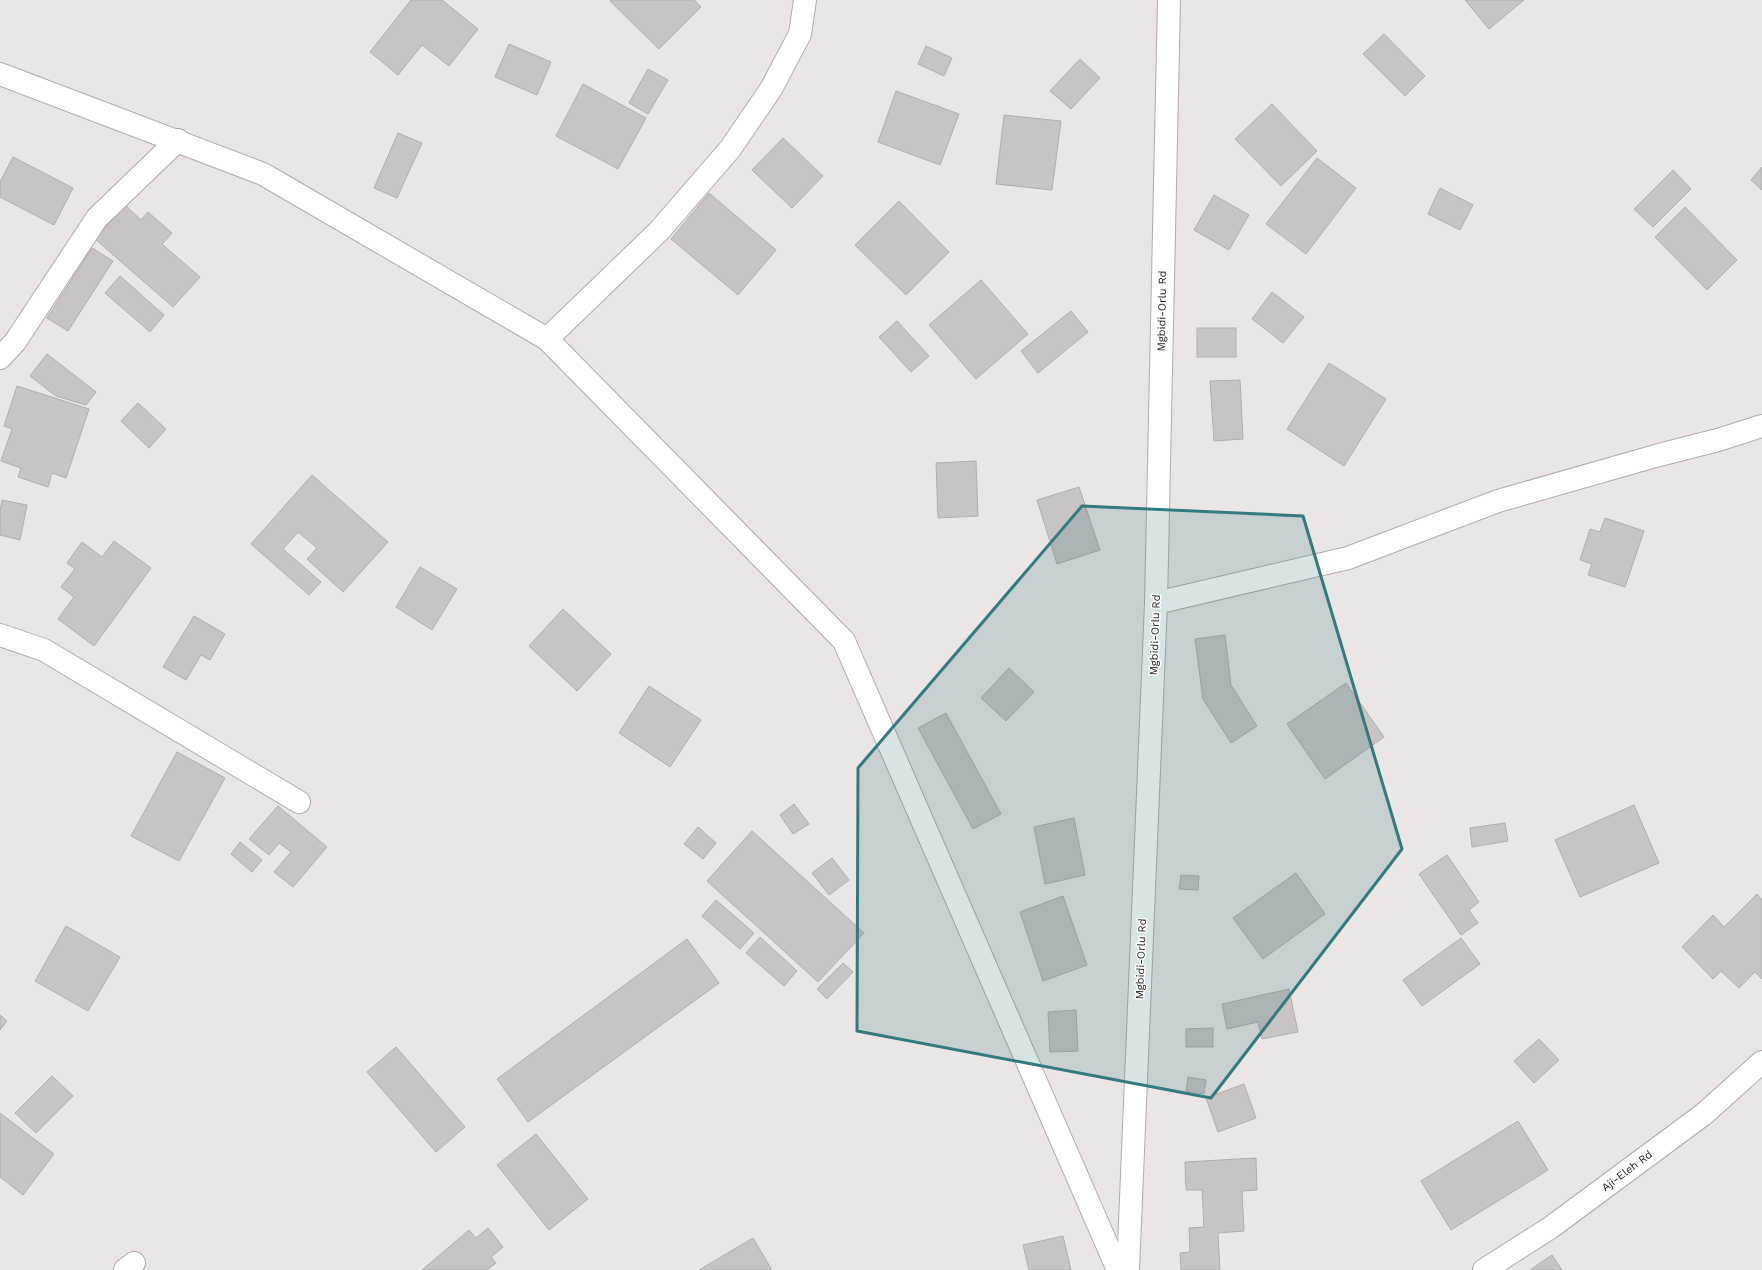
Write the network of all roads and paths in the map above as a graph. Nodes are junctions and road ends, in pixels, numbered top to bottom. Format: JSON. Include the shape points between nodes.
{"nodes":[{"id":1,"x":806,"y":0,"type":"edge"},
{"id":2,"x":1169,"y":0,"type":"edge"},
{"id":3,"x":0,"y":74,"type":"edge"},
{"id":4,"x":178,"y":140,"type":"junction"},
{"id":5,"x":547,"y":339,"type":"junction"},
{"id":6,"x":0,"y":358,"type":"edge"},
{"id":7,"x":1762,"y":426,"type":"edge"},
{"id":8,"x":1156,"y":603,"type":"junction"},
{"id":9,"x":0,"y":635,"type":"edge"},
{"id":10,"x":298,"y":802,"type":"dead end"},
{"id":11,"x":1762,"y":1062,"type":"edge"},
{"id":12,"x":1118,"y":1270,"type":"edge"},
{"id":13,"x":1128,"y":1270,"type":"edge"},
{"id":14,"x":1484,"y":1270,"type":"edge"}],
"edges":[{"from":1,"to":5,"type":"street","via":[[800,34],[771,89],[730,148],[659,231]]},
{"from":2,"to":8,"type":"street","name":"Mgbidi-Orlu Rd"},
{"from":3,"to":4,"type":"street"},
{"from":4,"to":5,"type":"street","via":[[263,174]]},
{"from":4,"to":6,"type":"street","via":[[97,218],[15,342]]},
{"from":5,"to":12,"type":"street","via":[[844,641]]},
{"from":7,"to":8,"type":"street","via":[[1498,501],[1348,558]]},
{"from":8,"to":13,"type":"street","name":"Mgbidi-Orlu Rd"},
{"from":9,"to":10,"type":"street","via":[[44,650]]},
{"from":11,"to":14,"type":"street","name":"Aji-Eleh Rd","via":[[1704,1114],[1550,1228]]}]}
